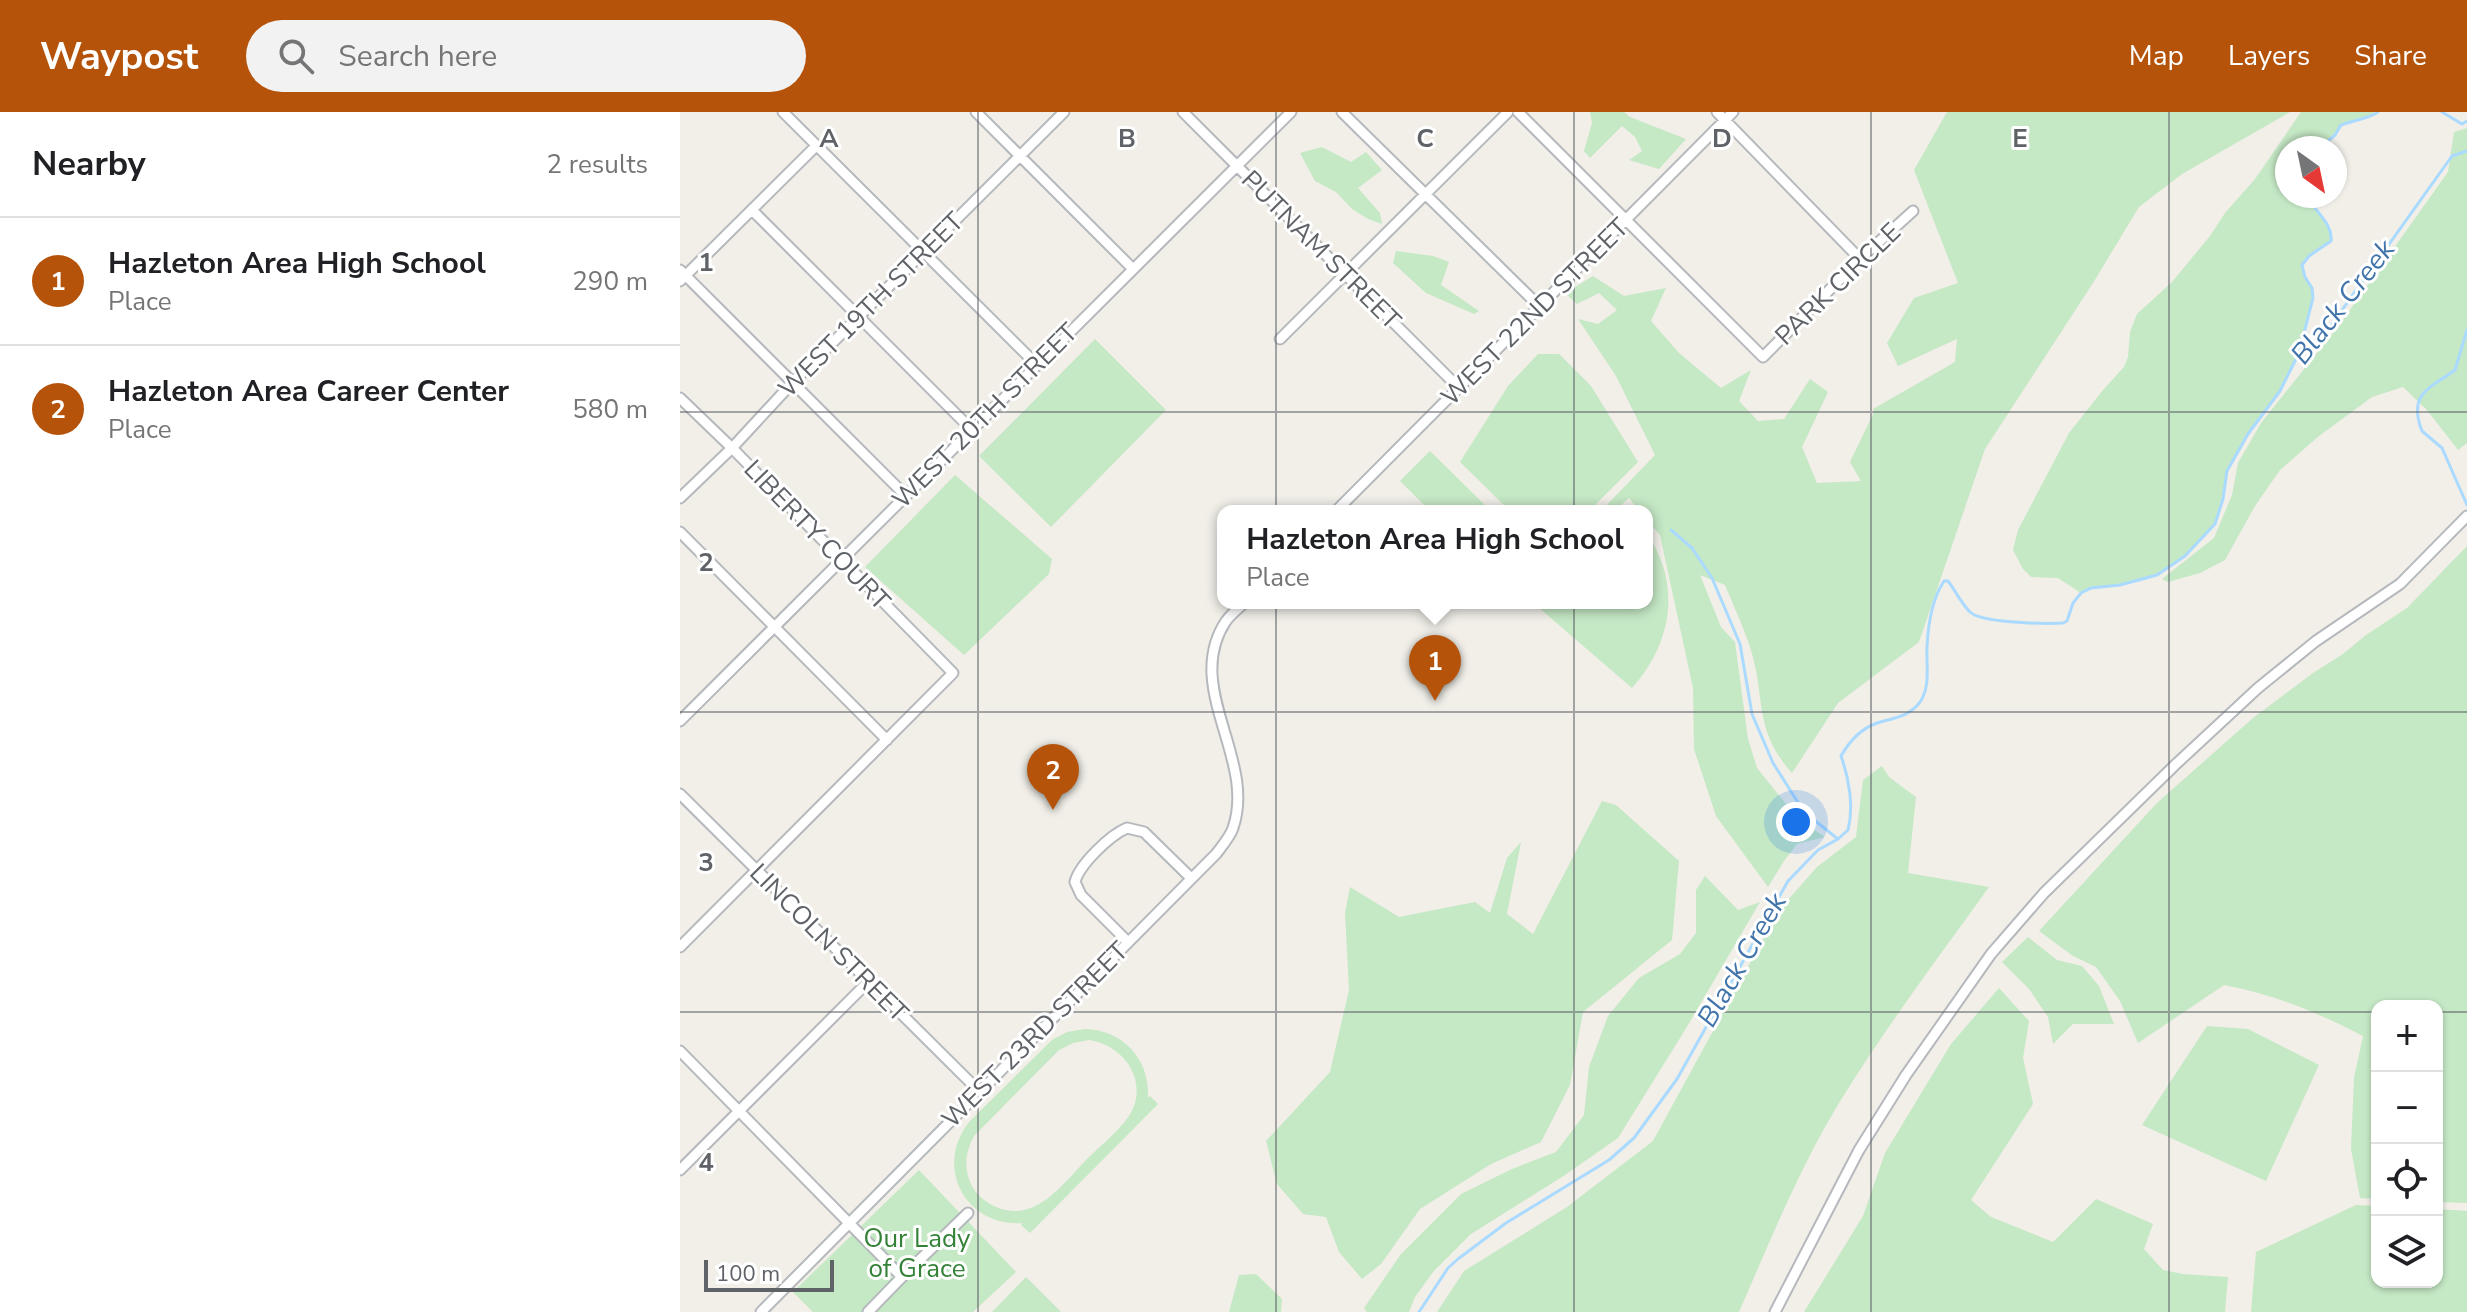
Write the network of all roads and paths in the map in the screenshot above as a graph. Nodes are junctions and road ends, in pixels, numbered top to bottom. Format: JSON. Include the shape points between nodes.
{"nodes":[{"id":1,"x":783,"y":112,"type":"edge"},
{"id":2,"x":976,"y":112,"type":"edge"},
{"id":3,"x":1064,"y":112,"type":"edge"},
{"id":4,"x":1183,"y":112,"type":"edge"},
{"id":5,"x":1291,"y":112,"type":"edge"},
{"id":6,"x":1342,"y":112,"type":"edge"},
{"id":7,"x":1508,"y":112,"type":"edge"},
{"id":8,"x":1518,"y":112,"type":"edge"},
{"id":9,"x":1717,"y":112,"type":"edge"},
{"id":10,"x":1733,"y":112,"type":"edge"},
{"id":11,"x":1725,"y":120,"type":"junction"},
{"id":12,"x":817,"y":145,"type":"junction"},
{"id":13,"x":1020,"y":156,"type":"junction"},
{"id":14,"x":1237,"y":166,"type":"junction"},
{"id":15,"x":1425,"y":195,"type":"junction"},
{"id":16,"x":752,"y":210,"type":"junction"},
{"id":17,"x":1913,"y":211,"type":"dead end"},
{"id":18,"x":1626,"y":221,"type":"junction"},
{"id":19,"x":923,"y":252,"type":"junction"},
{"id":20,"x":1860,"y":259,"type":"junction"},
{"id":21,"x":1133,"y":269,"type":"junction"},
{"id":22,"x":1345,"y":274,"type":"junction"},
{"id":23,"x":682,"y":276,"type":"edge"},
{"id":24,"x":1539,"y":306,"type":"junction"},
{"id":25,"x":858,"y":317,"type":"junction"},
{"id":26,"x":1280,"y":339,"type":"dead end"},
{"id":27,"x":1037,"y":365,"type":"junction"},
{"id":28,"x":793,"y":382,"type":"junction"},
{"id":29,"x":1459,"y":388,"type":"junction"},
{"id":30,"x":680,"y":398,"type":"edge"},
{"id":31,"x":972,"y":430,"type":"junction"},
{"id":32,"x":732,"y":448,"type":"junction"},
{"id":33,"x":906,"y":496,"type":"junction"},
{"id":34,"x":680,"y":498,"type":"edge"},
{"id":35,"x":1342,"y":505,"type":"edge"},
{"id":36,"x":2467,"y":516,"type":"edge"},
{"id":37,"x":680,"y":532,"type":"edge"},
{"id":38,"x":842,"y":561,"type":"junction"},
{"id":39,"x":1238,"y":609,"type":"edge"},
{"id":40,"x":774,"y":627,"type":"junction"},
{"id":41,"x":680,"y":721,"type":"edge"},
{"id":42,"x":887,"y":740,"type":"junction"},
{"id":43,"x":680,"y":794,"type":"edge"},
{"id":44,"x":757,"y":871,"type":"junction"},
{"id":45,"x":1191,"y":878,"type":"junction"},
{"id":46,"x":1128,"y":942,"type":"junction"},
{"id":47,"x":680,"y":947,"type":"edge"},
{"id":48,"x":868,"y":982,"type":"junction"},
{"id":49,"x":680,"y":1051,"type":"edge"},
{"id":50,"x":979,"y":1091,"type":"junction"},
{"id":51,"x":740,"y":1111,"type":"junction"},
{"id":52,"x":680,"y":1170,"type":"edge"},
{"id":53,"x":968,"y":1213,"type":"dead end"},
{"id":54,"x":849,"y":1222,"type":"junction"},
{"id":55,"x":902,"y":1277,"type":"junction"},
{"id":56,"x":761,"y":1312,"type":"edge"},
{"id":57,"x":868,"y":1312,"type":"edge"},
{"id":58,"x":1775,"y":1312,"type":"edge"}],
"edges":[{"from":1,"to":12,"type":"street"},
{"from":2,"to":13,"type":"street"},
{"from":3,"to":13,"type":"street","name":"WEST 19TH STREET"},
{"from":4,"to":14,"type":"street","name":"PUTNAM STREET"},
{"from":5,"to":14,"type":"street","name":"WEST 20TH STREET"},
{"from":6,"to":15,"type":"street"},
{"from":7,"to":15,"type":"street"},
{"from":8,"to":18,"type":"street"},
{"from":9,"to":11,"type":"street"},
{"from":10,"to":11,"type":"street","name":"WEST 22ND STREET"},
{"from":11,"to":18,"type":"street","name":"WEST 22ND STREET"},
{"from":11,"to":20,"type":"street"},
{"from":12,"to":16,"type":"street"},
{"from":12,"to":19,"type":"street"},
{"from":13,"to":19,"type":"street","name":"WEST 19TH STREET"},
{"from":13,"to":21,"type":"street"},
{"from":14,"to":21,"type":"street","name":"WEST 20TH STREET"},
{"from":14,"to":22,"type":"street","name":"PUTNAM STREET"},
{"from":15,"to":22,"type":"street"},
{"from":15,"to":24,"type":"street"},
{"from":16,"to":23,"type":"street"},
{"from":16,"to":25,"type":"street"},
{"from":17,"to":20,"type":"street","name":"PARK CIRCLE"},
{"from":18,"to":20,"type":"street","name":"PARK CIRCLE","via":[[1763,357]]},
{"from":18,"to":24,"type":"street","name":"WEST 22ND STREET"},
{"from":19,"to":25,"type":"street","name":"WEST 19TH STREET"},
{"from":19,"to":27,"type":"street"},
{"from":21,"to":27,"type":"street","name":"WEST 20TH STREET"},
{"from":22,"to":26,"type":"street"},
{"from":22,"to":29,"type":"street","name":"PUTNAM STREET"},
{"from":23,"to":28,"type":"street"},
{"from":24,"to":29,"type":"street","name":"WEST 22ND STREET"},
{"from":25,"to":28,"type":"street","name":"WEST 19TH STREET"},
{"from":25,"to":31,"type":"street"},
{"from":27,"to":31,"type":"street","name":"WEST 20TH STREET"},
{"from":28,"to":32,"type":"street","name":"WEST 19TH STREET"},
{"from":28,"to":33,"type":"street"},
{"from":29,"to":35,"type":"street","name":"WEST 22ND STREET"},
{"from":30,"to":32,"type":"street","name":"LIBERTY COURT"},
{"from":31,"to":33,"type":"street","name":"WEST 20TH STREET"},
{"from":32,"to":34,"type":"street","name":"WEST 19TH STREET"},
{"from":32,"to":38,"type":"street","name":"LIBERTY COURT"},
{"from":33,"to":38,"type":"street","name":"WEST 20TH STREET"},
{"from":36,"to":58,"type":"street","via":[[2400,584],[2258,688],[2035,903],[1991,954],[1906,1075],[1859,1150]]},
{"from":37,"to":40,"type":"street"},
{"from":38,"to":40,"type":"street","name":"WEST 20TH STREET"},
{"from":38,"to":42,"type":"street","name":"LIBERTY COURT","via":[[953,673]]},
{"from":39,"to":45,"type":"street","name":"WEST 23RD STREET","via":[[1227,620],[1211,666],[1237,808],[1233,830]]},
{"from":40,"to":41,"type":"street","name":"WEST 20TH STREET"},
{"from":40,"to":42,"type":"street"},
{"from":42,"to":44,"type":"street"},
{"from":43,"to":44,"type":"street","name":"LINCOLN STREET"},
{"from":44,"to":47,"type":"street"},
{"from":44,"to":48,"type":"street","name":"LINCOLN STREET"},
{"from":45,"to":46,"type":"street","name":"WEST 23RD STREET"},
{"from":45,"to":46,"type":"street","via":[[1144,832],[1127,828],[1086,863],[1075,882],[1081,895]]},
{"from":46,"to":50,"type":"street","name":"WEST 23RD STREET"},
{"from":48,"to":50,"type":"street","name":"LINCOLN STREET"},
{"from":48,"to":51,"type":"street"},
{"from":49,"to":51,"type":"street"},
{"from":50,"to":54,"type":"street","name":"WEST 23RD STREET"},
{"from":51,"to":52,"type":"street"},
{"from":51,"to":54,"type":"street"},
{"from":53,"to":55,"type":"street"},
{"from":54,"to":55,"type":"street"},
{"from":54,"to":56,"type":"street","name":"WEST 23RD STREET"},
{"from":55,"to":57,"type":"street"}]}
